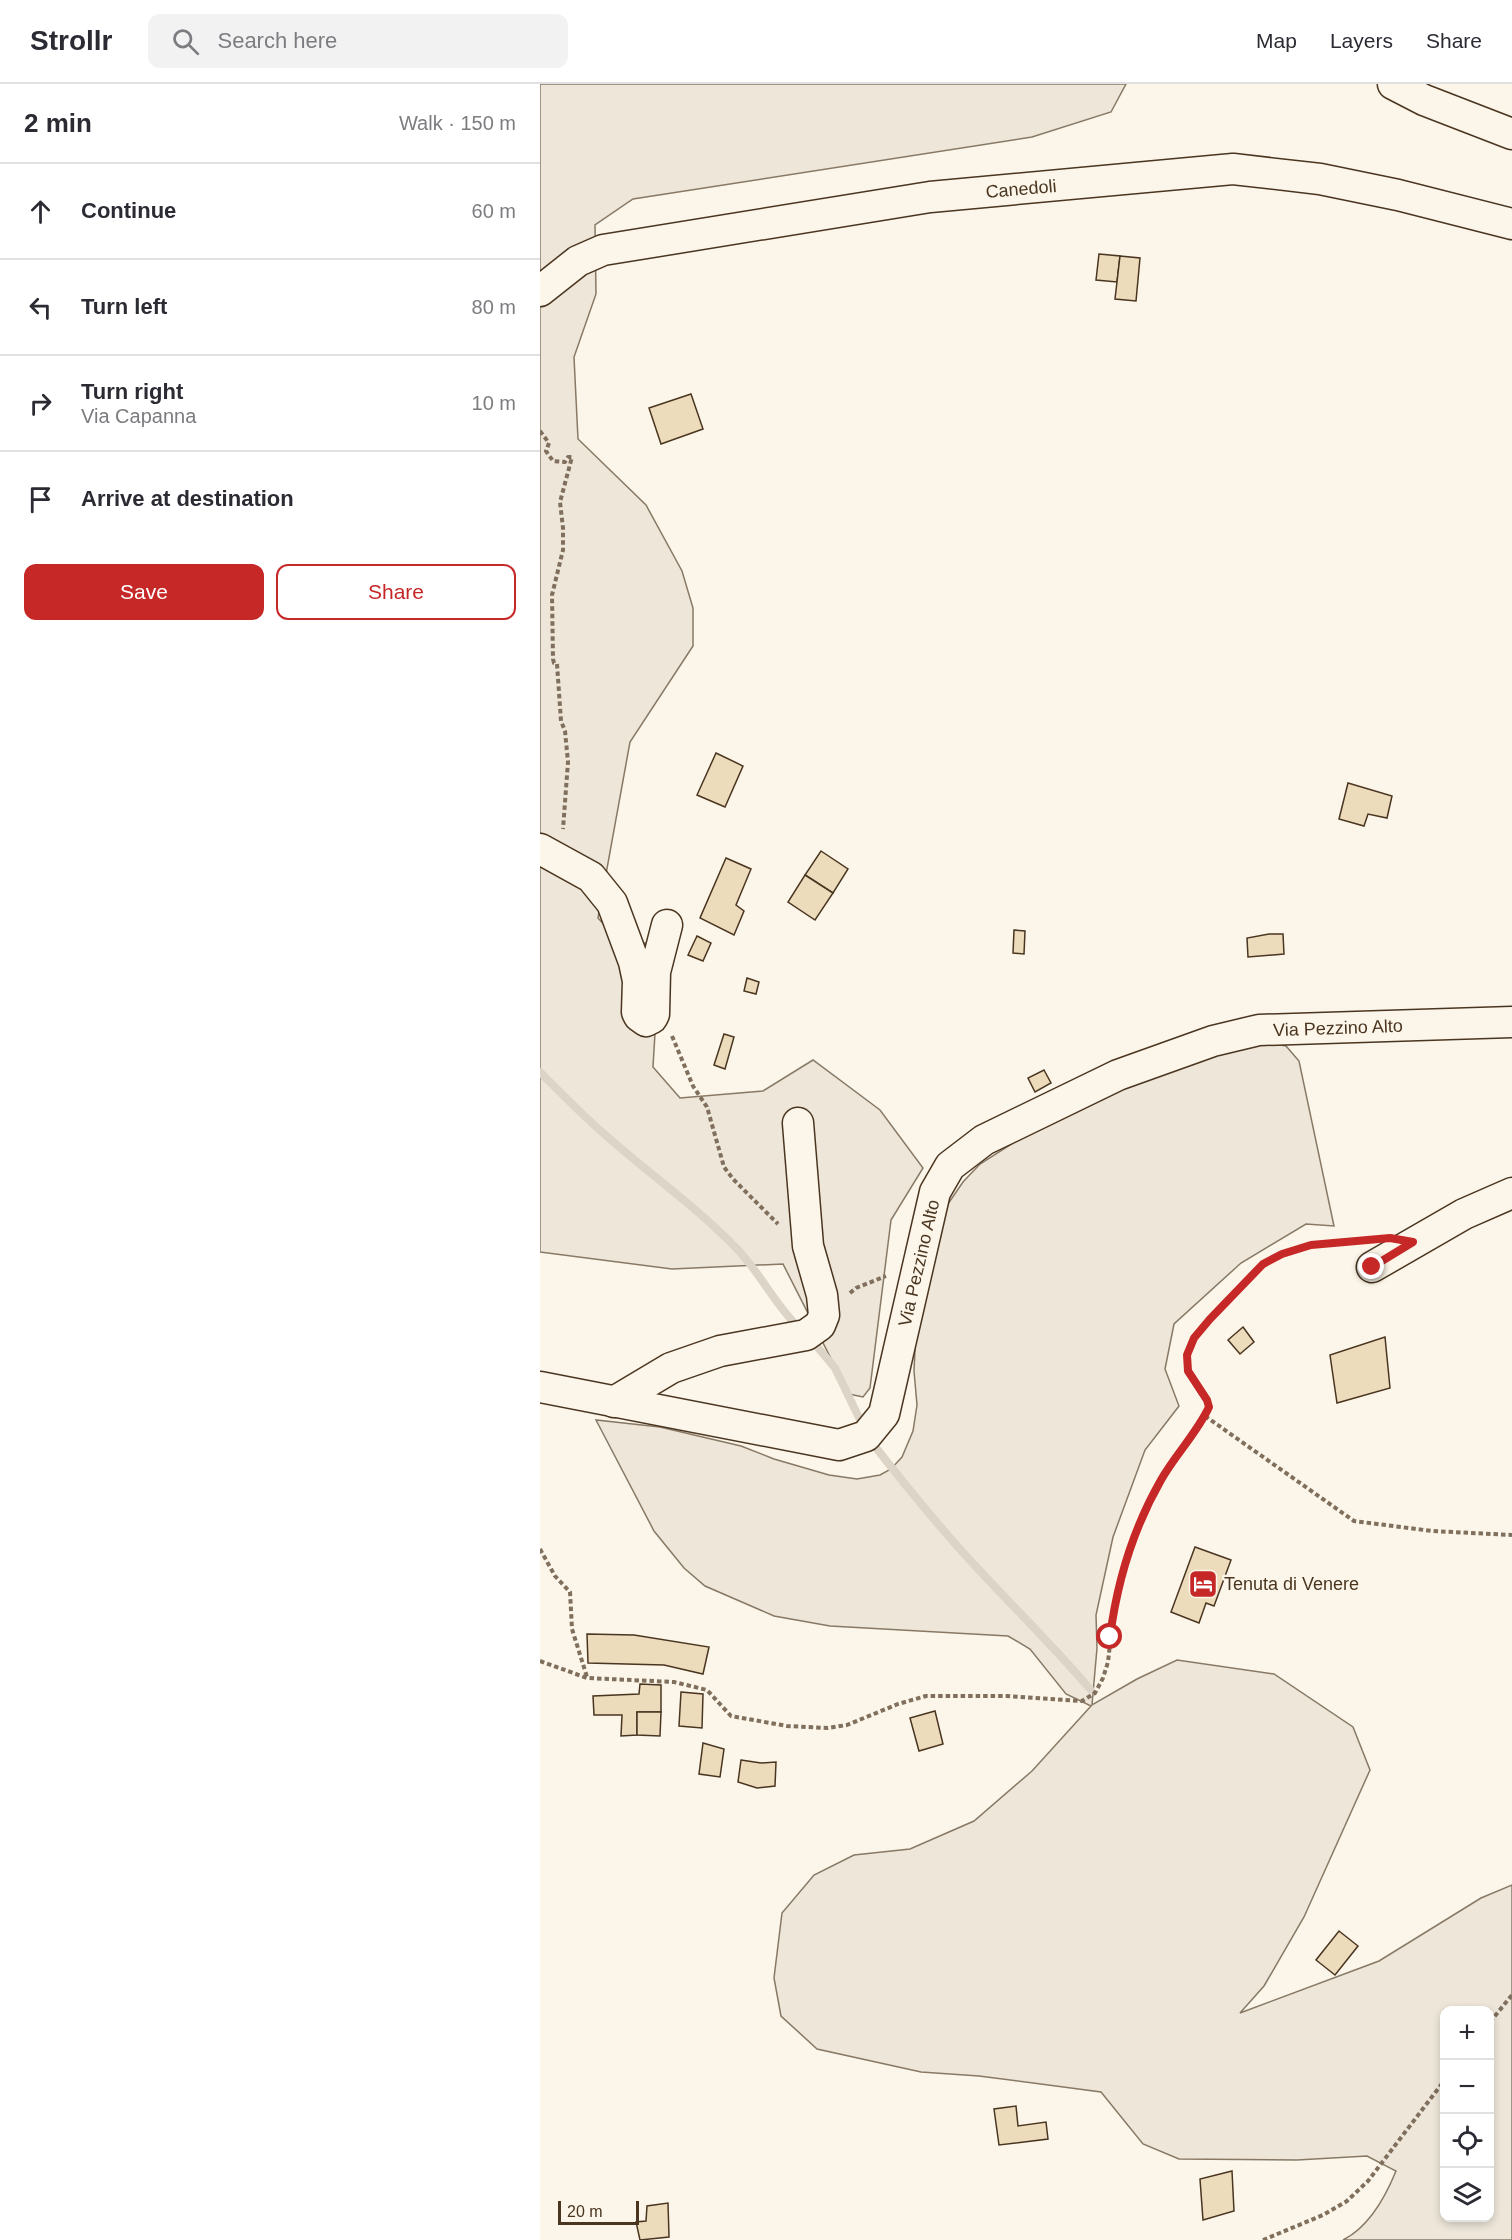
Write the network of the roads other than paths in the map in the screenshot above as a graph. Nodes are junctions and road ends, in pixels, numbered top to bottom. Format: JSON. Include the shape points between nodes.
{"nodes":[{"id":1,"x":1393,"y":84,"type":"edge"},
{"id":2,"x":1512,"y":134,"type":"edge"},
{"id":3,"x":1512,"y":224,"type":"edge"},
{"id":4,"x":540,"y":291,"type":"edge"},
{"id":5,"x":552,"y":841,"type":"edge"},
{"id":6,"x":667,"y":925,"type":"dead end"},
{"id":7,"x":1512,"y":1022,"type":"edge"},
{"id":8,"x":798,"y":1123,"type":"dead end"},
{"id":9,"x":1512,"y":1193,"type":"edge"},
{"id":10,"x":1367,"y":1254,"type":"road end"},
{"id":11,"x":540,"y":1388,"type":"edge"},
{"id":12,"x":614,"y":1402,"type":"junction"}],
"edges":[{"from":1,"to":2,"type":"street"},
{"from":3,"to":4,"type":"street","name":"Canedoli","via":[[1320,179],[1233,169],[930,197],[603,250],[578,261]]},
{"from":5,"to":6,"type":"street","via":[[612,903],[636,971],[637,1012],[646,1021],[654,1014],[655,972]]},
{"from":7,"to":12,"type":"street","name":"Via Pezzino Alto","via":[[1259,1030],[1212,1041],[1118,1075],[984,1140],[950,1166],[935,1192],[884,1414],[866,1436],[839,1445]]},
{"from":8,"to":12,"type":"street","via":[[808,1246],[822,1295],[824,1315],[820,1324],[806,1335],[720,1351],[671,1368]]},
{"from":9,"to":10,"type":"street"},
{"from":11,"to":12,"type":"street","name":"Via Pezzino Alto"}]}
